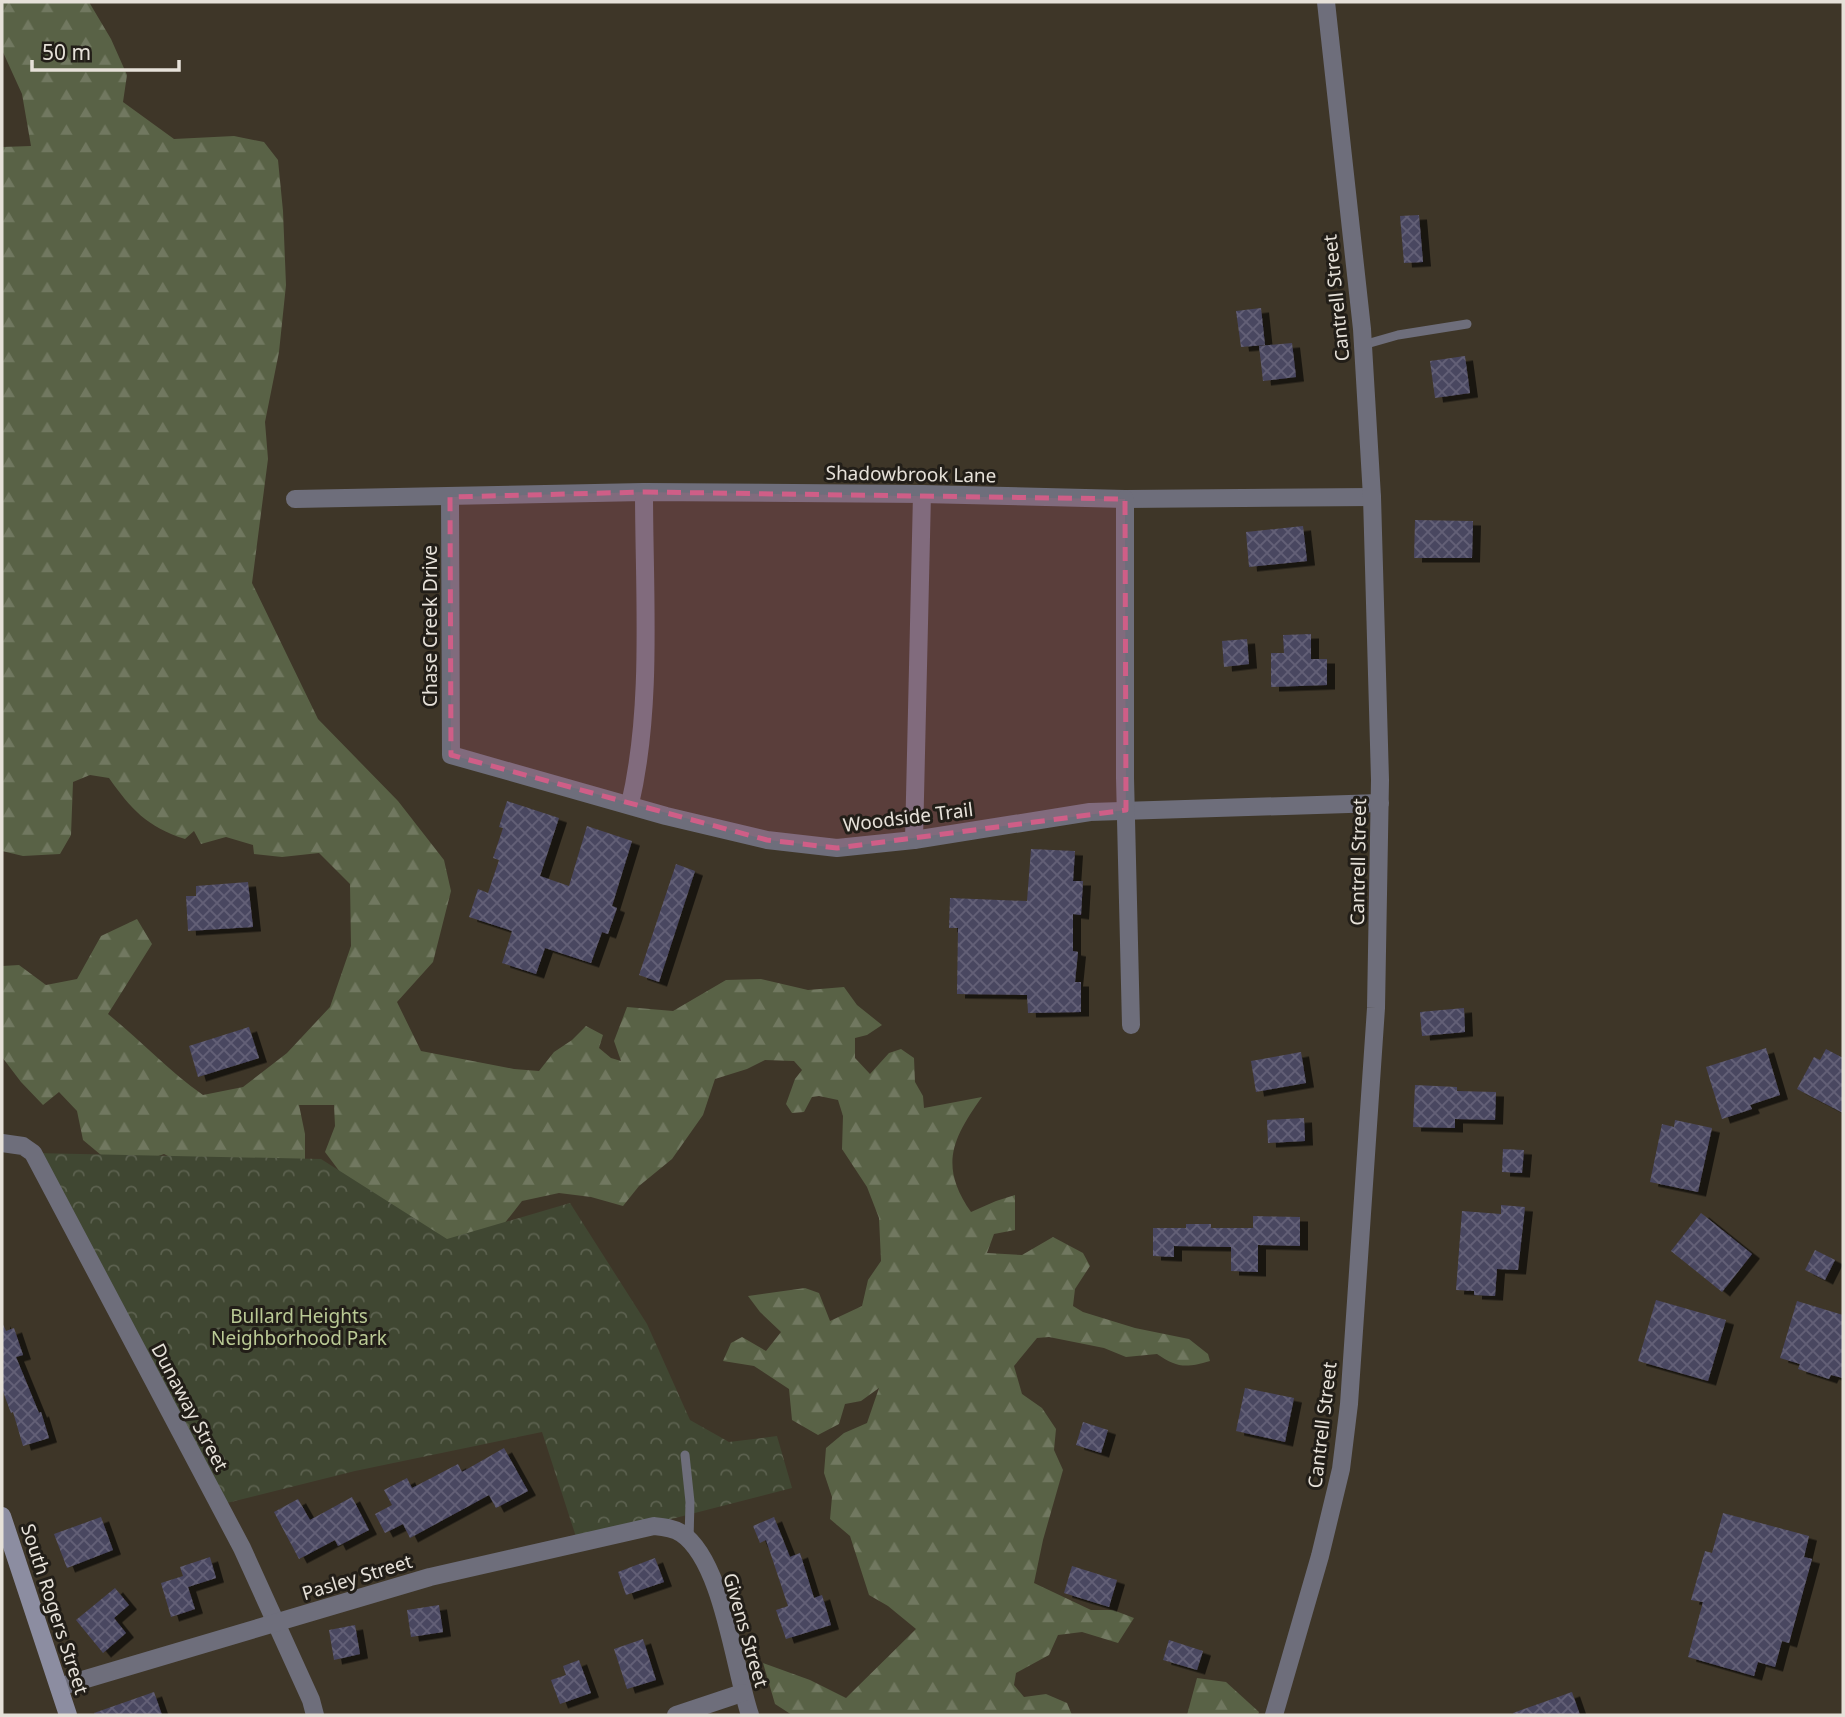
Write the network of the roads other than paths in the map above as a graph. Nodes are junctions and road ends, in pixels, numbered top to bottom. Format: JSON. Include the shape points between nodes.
{"nodes":[{"id":1,"x":1326,"y":2,"type":"edge"},
{"id":2,"x":1468,"y":324,"type":"dead end"},
{"id":3,"x":1363,"y":345,"type":"junction"},
{"id":4,"x":644,"y":492,"type":"junction"},
{"id":5,"x":922,"y":494,"type":"junction"},
{"id":6,"x":450,"y":497,"type":"junction"},
{"id":7,"x":1372,"y":497,"type":"junction"},
{"id":8,"x":295,"y":499,"type":"dead end"},
{"id":9,"x":1125,"y":499,"type":"junction"},
{"id":10,"x":452,"y":755,"type":"joint"},
{"id":11,"x":1380,"y":803,"type":"junction"},
{"id":12,"x":630,"y":804,"type":"junction"},
{"id":13,"x":1126,"y":810,"type":"junction"},
{"id":14,"x":914,"y":840,"type":"junction"},
{"id":15,"x":1131,"y":1025,"type":"dead end"},
{"id":16,"x":2,"y":1143,"type":"edge"},
{"id":17,"x":685,"y":1455,"type":"dead end"},
{"id":18,"x":2,"y":1516,"type":"edge"},
{"id":19,"x":671,"y":1529,"type":"joint"},
{"id":20,"x":689,"y":1540,"type":"junction"},
{"id":21,"x":276,"y":1623,"type":"junction"},
{"id":22,"x":59,"y":1687,"type":"junction"},
{"id":23,"x":743,"y":1693,"type":"junction"},
{"id":24,"x":68,"y":1715,"type":"edge"},
{"id":25,"x":315,"y":1715,"type":"edge"},
{"id":26,"x":676,"y":1715,"type":"edge"},
{"id":27,"x":750,"y":1715,"type":"edge"},
{"id":28,"x":1274,"y":1715,"type":"edge"}],
"edges":[{"from":1,"to":3,"type":"street","name":"Cantrell Street"},
{"from":2,"to":3,"type":"lane"},
{"from":3,"to":7,"type":"street","name":"Cantrell Street"},
{"from":4,"to":5,"type":"street","name":"Shadowbrook Lane"},
{"from":4,"to":6,"type":"street","name":"Shadowbrook Lane"},
{"from":4,"to":12,"type":"street","via":[[644,704]]},
{"from":5,"to":9,"type":"street","name":"Shadowbrook Lane"},
{"from":5,"to":14,"type":"street"},
{"from":6,"to":8,"type":"street","name":"Shadowbrook Lane"},
{"from":6,"to":10,"type":"street","name":"Chase Creek Drive"},
{"from":7,"to":9,"type":"street","name":"Shadowbrook Lane"},
{"from":7,"to":11,"type":"street","name":"Cantrell Street"},
{"from":9,"to":13,"type":"street"},
{"from":10,"to":12,"type":"street","name":"Woodside Trail"},
{"from":11,"to":13,"type":"street","name":"Woodside Trail"},
{"from":11,"to":28,"type":"street","name":"Cantrell Street","via":[[1376,1008],[1349,1404],[1341,1469]]},
{"from":12,"to":14,"type":"street","name":"Woodside Trail","via":[[767,840],[837,848]]},
{"from":13,"to":14,"type":"street","name":"Woodside Trail"},
{"from":13,"to":15,"type":"street"},
{"from":16,"to":21,"type":"street","name":"Dunaway Street","via":[[23,1146],[33,1153],[242,1548]]},
{"from":17,"to":20,"type":"lane"},
{"from":18,"to":22,"type":"main road","name":"South Rogers Street"},
{"from":19,"to":20,"type":"street","name":"Givens Street"},
{"from":19,"to":21,"type":"street","name":"Pasley Street","via":[[654,1526],[430,1577]]},
{"from":20,"to":23,"type":"street","name":"Givens Street","via":[[716,1586]]},
{"from":21,"to":22,"type":"street","name":"Pasley Street"},
{"from":21,"to":25,"type":"street","name":"Dunaway Street"},
{"from":22,"to":24,"type":"main road","name":"South Rogers Street"},
{"from":23,"to":26,"type":"street"},
{"from":23,"to":27,"type":"street","name":"Givens Street"}]}
